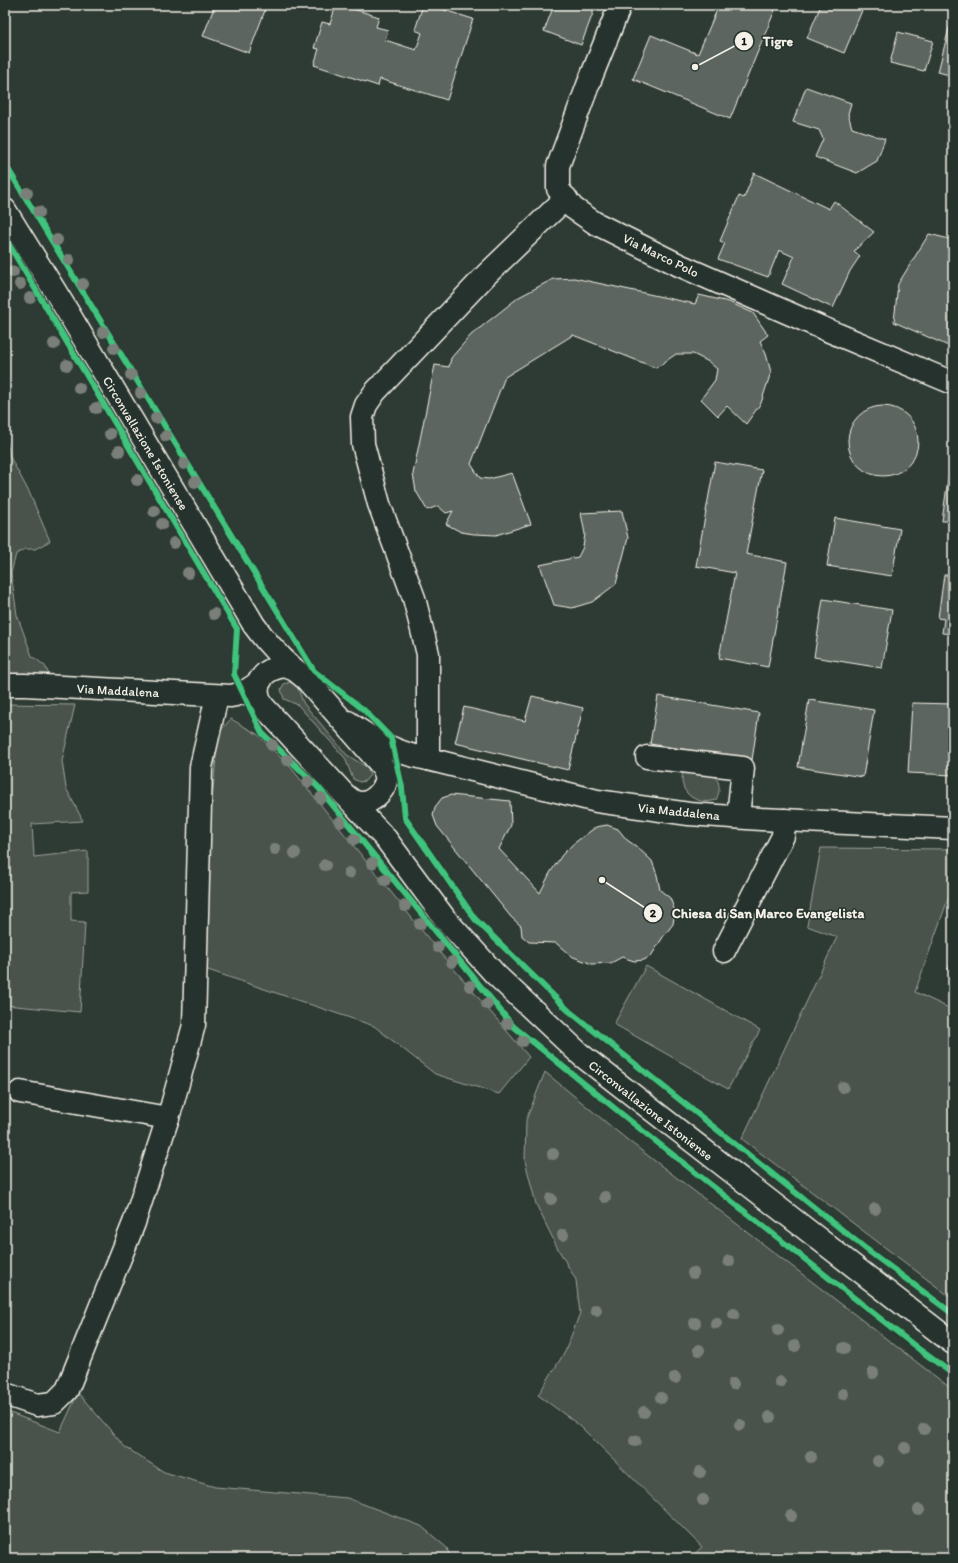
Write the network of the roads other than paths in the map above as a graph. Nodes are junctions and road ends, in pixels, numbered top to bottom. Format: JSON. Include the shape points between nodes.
{"nodes":[{"id":1,"x":620,"y":5,"type":"edge"},
{"id":2,"x":566,"y":198,"type":"junction"},
{"id":3,"x":5,"y":210,"type":"edge"},
{"id":4,"x":953,"y":383,"type":"edge"},
{"id":5,"x":254,"y":625,"type":"junction"},
{"id":6,"x":295,"y":670,"type":"junction"},
{"id":7,"x":262,"y":678,"type":"junction"},
{"id":8,"x":5,"y":685,"type":"edge"},
{"id":9,"x":224,"y":696,"type":"junction"},
{"id":10,"x":338,"y":715,"type":"junction"},
{"id":11,"x":271,"y":716,"type":"junction"},
{"id":12,"x":647,"y":757,"type":"dead end"},
{"id":13,"x":420,"y":758,"type":"junction"},
{"id":14,"x":383,"y":785,"type":"junction"},
{"id":15,"x":344,"y":794,"type":"junction"},
{"id":16,"x":738,"y":817,"type":"junction"},
{"id":17,"x":784,"y":820,"type":"junction"},
{"id":18,"x":953,"y":828,"type":"edge"},
{"id":19,"x":386,"y":839,"type":"junction"},
{"id":20,"x":724,"y":951,"type":"dead end"},
{"id":21,"x":20,"y":1092,"type":"dead end"},
{"id":22,"x":168,"y":1118,"type":"junction"},
{"id":23,"x":953,"y":1343,"type":"edge"},
{"id":24,"x":5,"y":1394,"type":"edge"}],
"edges":[{"from":1,"to":2,"type":"street","name":"Via Marco Polo","via":[[558,166],[558,189]]},
{"from":2,"to":4,"type":"street","name":"Via Marco Polo","via":[[573,208],[595,223],[679,265]]},
{"from":2,"to":13,"type":"street","via":[[486,275],[374,392],[362,417],[366,460],[379,504],[414,598],[428,654]]},
{"from":3,"to":5,"type":"street","name":"Circonvallazione Istoniense","via":[[68,311]]},
{"from":5,"to":6,"type":"street","name":"Circonvallazione Istoniense","via":[[268,645]]},
{"from":5,"to":7,"type":"street","via":[[261,651]]},
{"from":6,"to":7,"type":"street","name":"Via Maddalena","via":[[285,666],[275,668],[266,672]]},
{"from":6,"to":10,"type":"street","name":"Circonvallazione Istoniense"},
{"from":7,"to":9,"type":"street","name":"Via Maddalena","via":[[243,694]]},
{"from":7,"to":11,"type":"street","via":[[258,698]]},
{"from":8,"to":9,"type":"street","name":"Via Maddalena"},
{"from":9,"to":11,"type":"street","name":"Via Maddalena","via":[[247,701]]},
{"from":9,"to":22,"type":"street","via":[[201,767],[194,1025]]},
{"from":10,"to":13,"type":"street","name":"Via Maddalena","via":[[382,744]]},
{"from":10,"to":14,"type":"street","via":[[382,766],[386,774]]},
{"from":11,"to":15,"type":"street"},
{"from":12,"to":16,"type":"street","via":[[744,768]]},
{"from":13,"to":14,"type":"street","via":[[400,763]]},
{"from":13,"to":16,"type":"street","name":"Via Maddalena","via":[[597,801],[689,814]]},
{"from":14,"to":15,"type":"street","via":[[371,800],[362,803]]},
{"from":14,"to":19,"type":"street","via":[[377,800],[377,809],[379,823]]},
{"from":15,"to":19,"type":"street"},
{"from":16,"to":17,"type":"street","name":"Via Maddalena"},
{"from":17,"to":18,"type":"street","name":"Via Maddalena"},
{"from":17,"to":20,"type":"street","via":[[783,836]]},
{"from":19,"to":23,"type":"street","name":"Circonvallazione Istoniense","via":[[446,920],[495,974],[581,1055]]},
{"from":21,"to":22,"type":"street"},
{"from":22,"to":24,"type":"street","via":[[134,1223],[66,1390],[54,1403],[37,1405]]}]}
